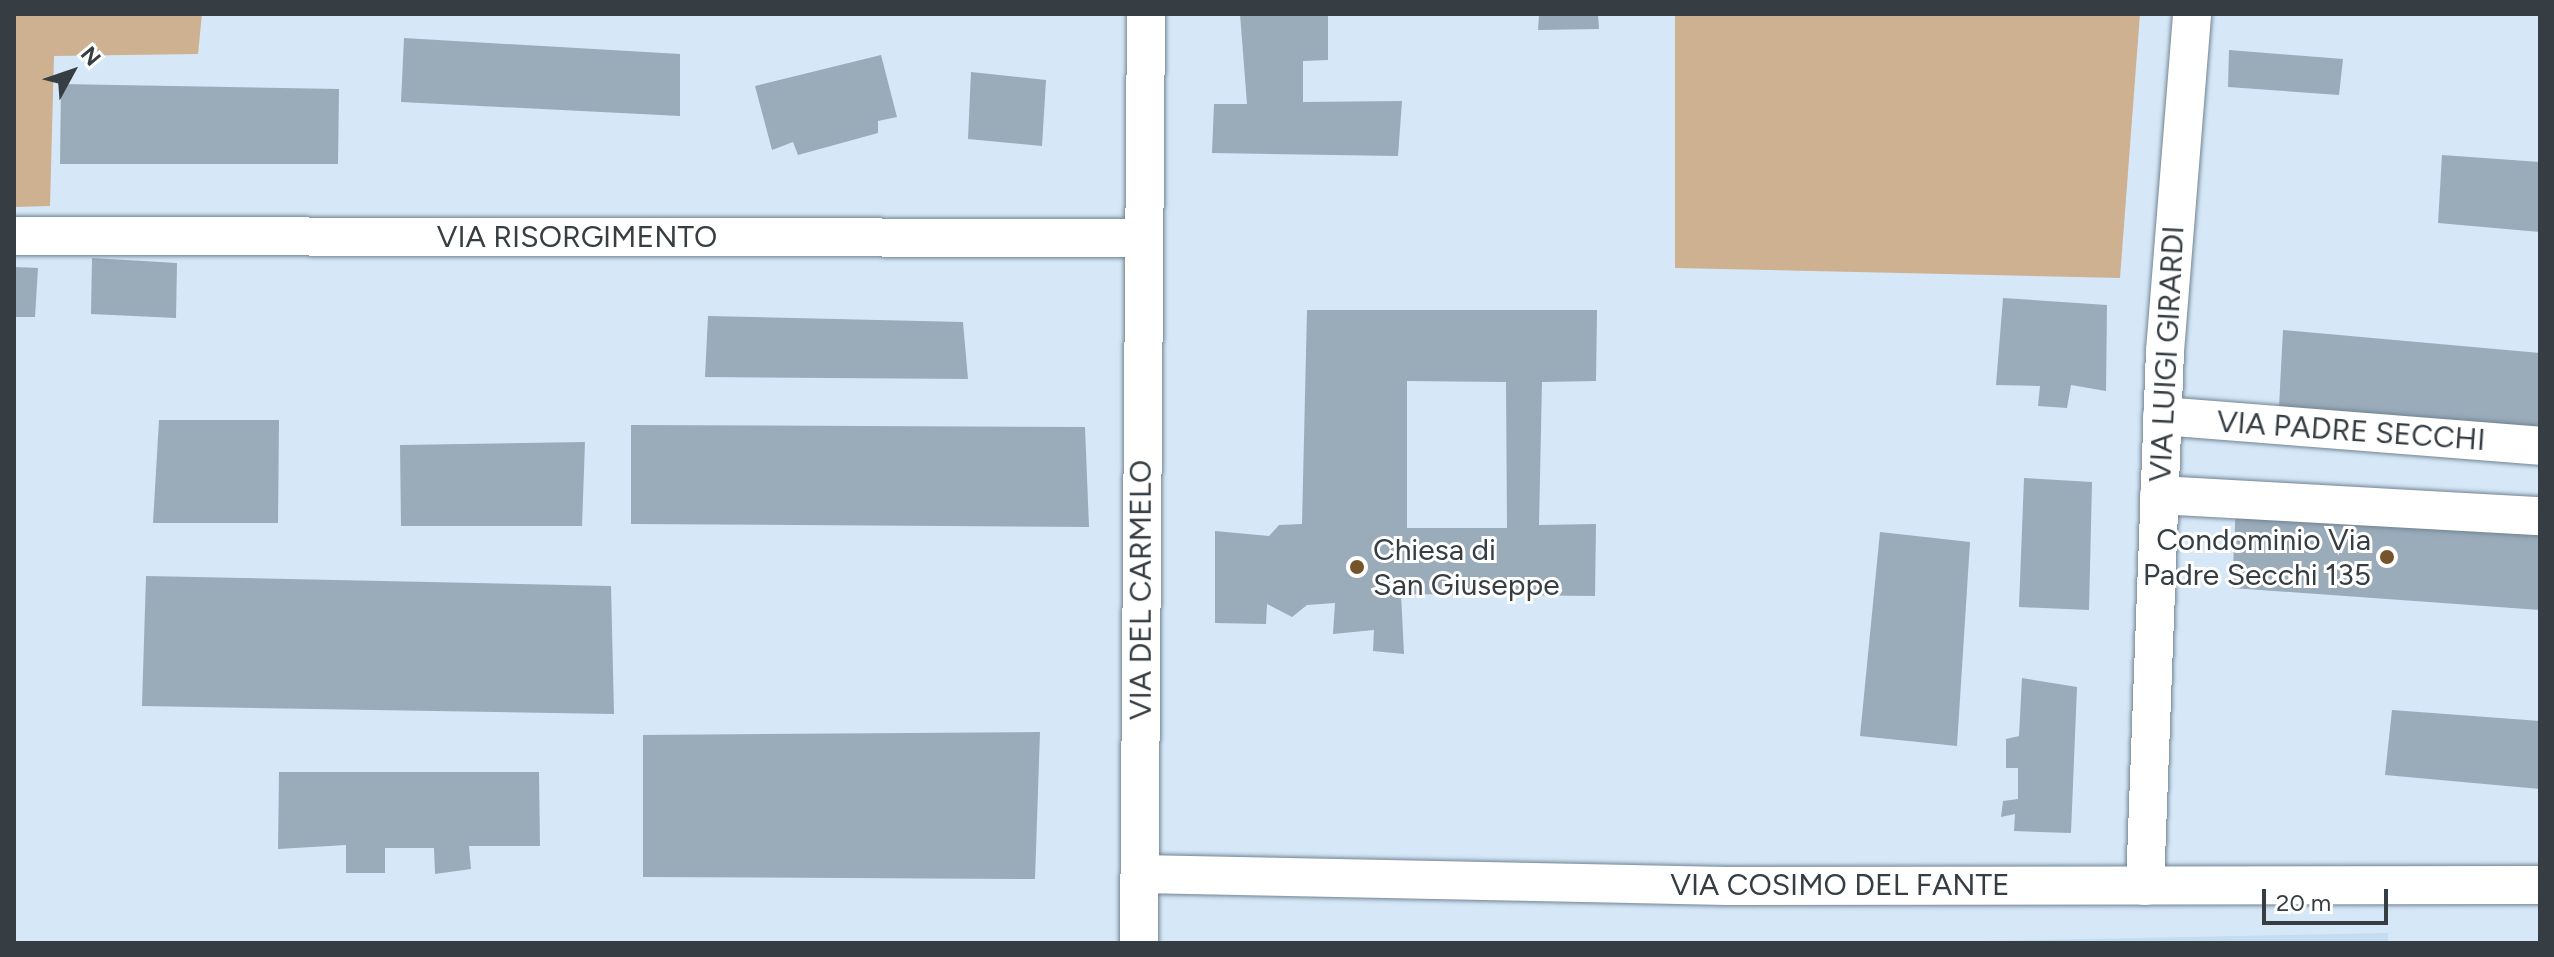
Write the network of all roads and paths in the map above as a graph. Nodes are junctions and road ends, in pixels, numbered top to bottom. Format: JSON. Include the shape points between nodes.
{"nodes":[{"id":1,"x":1146,"y":14,"type":"edge"},
{"id":2,"x":2192,"y":14,"type":"edge"},
{"id":3,"x":14,"y":236,"type":"edge"},
{"id":4,"x":1141,"y":238,"type":"junction"},
{"id":5,"x":2162,"y":416,"type":"junction"},
{"id":6,"x":2540,"y":446,"type":"edge"},
{"id":7,"x":2159,"y":495,"type":"junction"},
{"id":8,"x":2540,"y":516,"type":"edge"},
{"id":9,"x":1140,"y":874,"type":"junction"},
{"id":10,"x":2540,"y":885,"type":"edge"},
{"id":11,"x":2145,"y":886,"type":"junction"},
{"id":12,"x":1139,"y":943,"type":"edge"}],
"edges":[{"from":1,"to":4,"type":"street","name":"VIA DEL CARMELO"},
{"from":2,"to":5,"type":"street","name":"VIA LUIGI GIRARDI"},
{"from":3,"to":4,"type":"street","name":"VIA RISORGIMENTO"},
{"from":4,"to":9,"type":"street","name":"VIA DEL CARMELO"},
{"from":5,"to":6,"type":"street","name":"VIA PADRE SECCHI"},
{"from":5,"to":7,"type":"street","name":"VIA LUIGI GIRARDI"},
{"from":7,"to":8,"type":"street"},
{"from":7,"to":11,"type":"street","name":"VIA LUIGI GIRARDI"},
{"from":9,"to":11,"type":"street","name":"VIA COSIMO DEL FANTE"},
{"from":9,"to":12,"type":"street","name":"VIA DEL CARMELO"},
{"from":10,"to":11,"type":"street","name":"VIA COSIMO DEL FANTE"}]}
